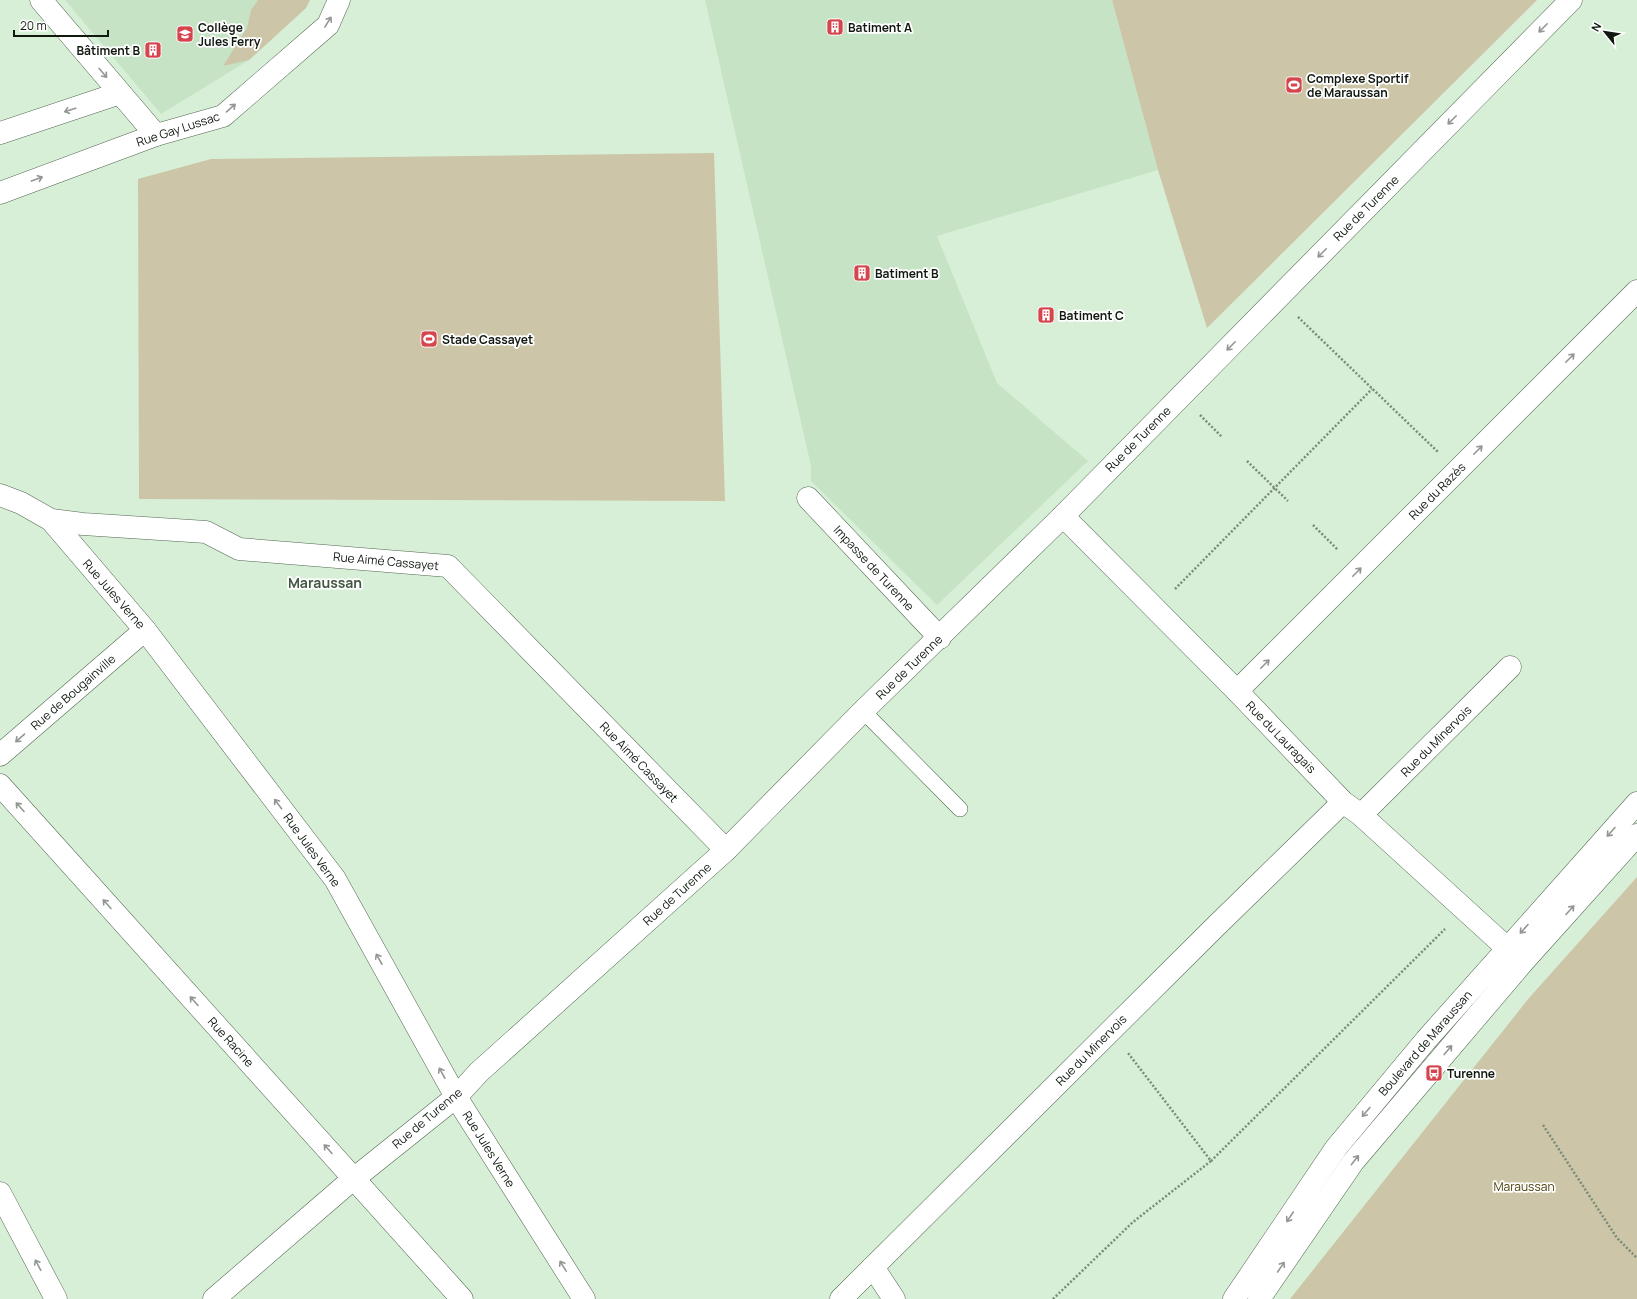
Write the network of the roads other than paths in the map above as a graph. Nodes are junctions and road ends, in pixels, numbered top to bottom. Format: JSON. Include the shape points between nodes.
{"nodes":[{"id":1,"x":41,"y":0,"type":"edge"},
{"id":2,"x":339,"y":0,"type":"edge"},
{"id":3,"x":1571,"y":0,"type":"edge"},
{"id":4,"x":120,"y":93,"type":"junction"},
{"id":5,"x":0,"y":133,"type":"edge"},
{"id":6,"x":156,"y":135,"type":"junction"},
{"id":7,"x":0,"y":193,"type":"edge"},
{"id":8,"x":1637,"y":291,"type":"edge"},
{"id":9,"x":0,"y":495,"type":"edge"},
{"id":10,"x":808,"y":498,"type":"dead end"},
{"id":11,"x":1063,"y":516,"type":"junction"},
{"id":12,"x":51,"y":520,"type":"junction"},
{"id":13,"x":145,"y":630,"type":"junction"},
{"id":14,"x":940,"y":638,"type":"junction"},
{"id":15,"x":1510,"y":667,"type":"dead end"},
{"id":16,"x":1237,"y":691,"type":"junction"},
{"id":17,"x":863,"y":711,"type":"junction"},
{"id":18,"x":0,"y":755,"type":"edge"},
{"id":19,"x":0,"y":785,"type":"edge"},
{"id":20,"x":1343,"y":802,"type":"junction"},
{"id":21,"x":1637,"y":803,"type":"edge"},
{"id":22,"x":960,"y":808,"type":"dead end"},
{"id":23,"x":1361,"y":815,"type":"junction"},
{"id":24,"x":1637,"y":835,"type":"edge"},
{"id":25,"x":726,"y":850,"type":"junction"},
{"id":26,"x":1507,"y":948,"type":"junction"},
{"id":27,"x":456,"y":1097,"type":"junction"},
{"id":28,"x":354,"y":1178,"type":"junction"},
{"id":29,"x":0,"y":1193,"type":"edge"},
{"id":30,"x":873,"y":1267,"type":"junction"},
{"id":31,"x":56,"y":1299,"type":"edge"},
{"id":32,"x":214,"y":1299,"type":"edge"},
{"id":33,"x":462,"y":1299,"type":"edge"},
{"id":34,"x":584,"y":1299,"type":"edge"},
{"id":35,"x":841,"y":1299,"type":"edge"},
{"id":36,"x":894,"y":1299,"type":"edge"},
{"id":37,"x":1234,"y":1299,"type":"edge"},
{"id":38,"x":1259,"y":1299,"type":"edge"}],
"edges":[{"from":1,"to":4,"type":"street","one_way":true},
{"from":6,"to":2,"type":"street","name":"Rue Gay Lussac","one_way":true,"via":[[223,116],[328,25]]},
{"from":3,"to":11,"type":"street","name":"Rue de Turenne","one_way":true},
{"from":4,"to":5,"type":"street","one_way":true},
{"from":4,"to":6,"type":"street"},
{"from":7,"to":6,"type":"street","name":"Rue Gay Lussac","one_way":true},
{"from":16,"to":8,"type":"street","name":"Rue du Razès","one_way":true},
{"from":9,"to":12,"type":"street","name":"Rue Jules Verne","via":[[21,503]]},
{"from":10,"to":14,"type":"street","name":"Impasse de Turenne"},
{"from":11,"to":14,"type":"street","name":"Rue de Turenne"},
{"from":11,"to":16,"type":"street","name":"Rue du Lauragais"},
{"from":12,"to":13,"type":"street","name":"Rue Jules Verne"},
{"from":12,"to":25,"type":"street","name":"Rue Aimé Cassayet","via":[[206,532],[239,549],[448,566]]},
{"from":13,"to":18,"type":"street","name":"Rue de Bougainville","one_way":true},
{"from":27,"to":13,"type":"street","name":"Rue Jules Verne","one_way":true,"via":[[335,879]]},
{"from":14,"to":17,"type":"street","name":"Rue de Turenne"},
{"from":15,"to":23,"type":"street","name":"Rue du Minervois"},
{"from":16,"to":20,"type":"street","name":"Rue du Lauragais"},
{"from":17,"to":22,"type":"lane"},
{"from":17,"to":25,"type":"street","name":"Rue de Turenne"},
{"from":28,"to":19,"type":"street","name":"Rue Racine","one_way":true},
{"from":20,"to":23,"type":"street","name":"Rue du Lauragais"},
{"from":20,"to":30,"type":"street","name":"Rue du Minervois"},
{"from":21,"to":26,"type":"street","name":"Boulevard de Maraussan","one_way":true},
{"from":23,"to":26,"type":"street","name":"Rue du Lauragais"},
{"from":38,"to":24,"type":"street","name":"Boulevard de Maraussan","one_way":true,"via":[[1353,1162],[1523,962]]},
{"from":25,"to":27,"type":"street","name":"Rue de Turenne","via":[[479,1072]]},
{"from":26,"to":37,"type":"street","name":"Boulevard de Maraussan","one_way":true,"via":[[1336,1148]]},
{"from":27,"to":28,"type":"street","name":"Rue de Turenne"},
{"from":34,"to":27,"type":"street","name":"Rue Jules Verne","one_way":true},
{"from":28,"to":32,"type":"street","name":"Rue de Turenne"},
{"from":28,"to":33,"type":"street","name":"Rue Racine"},
{"from":31,"to":29,"type":"street","one_way":true},
{"from":30,"to":35,"type":"street","name":"Rue du Minervois"},
{"from":30,"to":36,"type":"street"}]}
